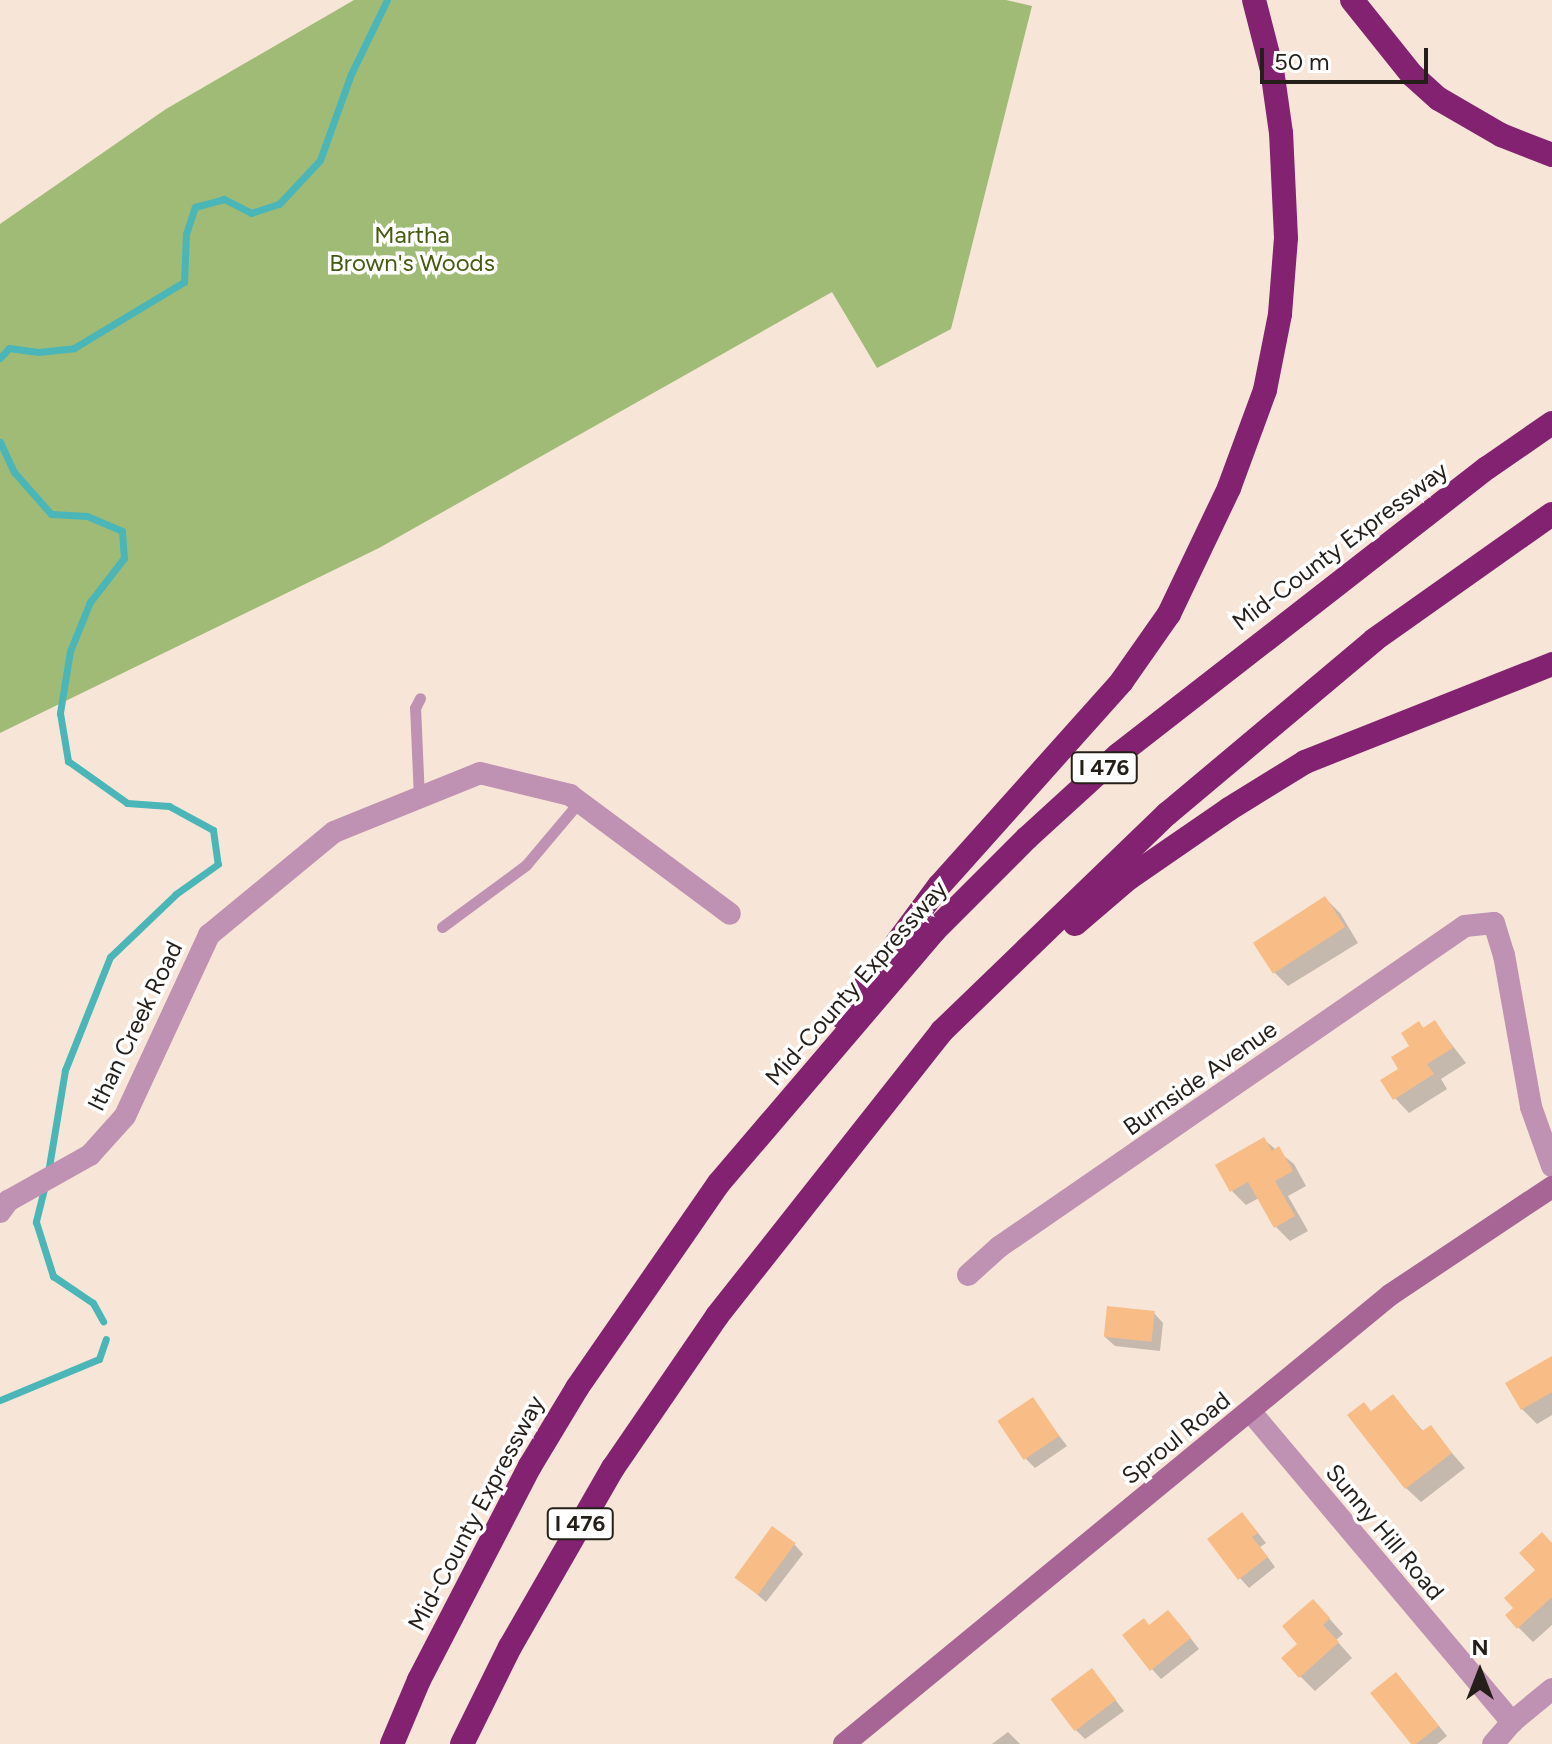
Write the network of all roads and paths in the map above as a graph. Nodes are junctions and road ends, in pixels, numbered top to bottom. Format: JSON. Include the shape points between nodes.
{"nodes":[{"id":1,"x":1254,"y":0,"type":"edge"},
{"id":2,"x":1352,"y":0,"type":"edge"},
{"id":3,"x":1552,"y":155,"type":"edge"},
{"id":4,"x":1552,"y":423,"type":"edge"},
{"id":5,"x":1552,"y":514,"type":"edge"},
{"id":6,"x":1552,"y":664,"type":"edge"},
{"id":7,"x":420,"y":698,"type":"dead end"},
{"id":8,"x":419,"y":798,"type":"junction"},
{"id":9,"x":579,"y":802,"type":"junction"},
{"id":10,"x":730,"y":914,"type":"dead end"},
{"id":11,"x":442,"y":927,"type":"dead end"},
{"id":12,"x":942,"y":1031,"type":"junction"},
{"id":13,"x":1552,"y":1166,"type":"edge"},
{"id":14,"x":719,"y":1183,"type":"junction"},
{"id":15,"x":1552,"y":1187,"type":"edge"},
{"id":16,"x":4,"y":1207,"type":"edge"},
{"id":17,"x":968,"y":1275,"type":"dead end"},
{"id":18,"x":1250,"y":1411,"type":"junction"},
{"id":19,"x":1552,"y":1689,"type":"edge"},
{"id":20,"x":1512,"y":1722,"type":"junction"},
{"id":21,"x":392,"y":1744,"type":"edge"},
{"id":22,"x":462,"y":1744,"type":"edge"},
{"id":23,"x":844,"y":1744,"type":"edge"},
{"id":24,"x":1493,"y":1744,"type":"edge"}],
"edges":[{"from":1,"to":14,"type":"highway","via":[[1281,133],[1286,204],[1283,279],[1265,390],[1207,538],[1169,614],[1122,681],[939,886]]},
{"from":2,"to":3,"type":"highway","via":[[1412,75],[1439,99],[1501,135]]},
{"from":4,"to":14,"type":"highway","name":"Mid-County Expressway","number":"I 476","via":[[1118,755],[935,930]]},
{"from":5,"to":12,"type":"highway","number":"I 476","via":[[1374,640],[1167,814]]},
{"from":6,"to":12,"type":"highway","via":[[1343,745],[1273,780],[1129,878]]},
{"from":7,"to":8,"type":"lane","via":[[415,708]]},
{"from":8,"to":9,"type":"street","name":"Ithan Creek Road","via":[[480,773],[570,795]]},
{"from":8,"to":16,"type":"street","name":"Ithan Creek Road","via":[[334,832],[209,935],[125,1116],[90,1155]]},
{"from":9,"to":10,"type":"street","name":"Ithan Creek Road"},
{"from":9,"to":11,"type":"lane","via":[[526,865]]},
{"from":12,"to":22,"type":"highway","number":"I 476","via":[[717,1316],[613,1468],[510,1647]]},
{"from":13,"to":17,"type":"street","name":"Burnside Avenue","via":[[1531,1107],[1494,923],[1465,926],[999,1247]]},
{"from":14,"to":21,"type":"highway","name":"Mid-County Expressway","number":"I 476","via":[[577,1388],[530,1466],[419,1680]]},
{"from":15,"to":18,"type":"main road","name":"Sproul Road","via":[[1390,1295]]},
{"from":18,"to":20,"type":"street","name":"Sunny Hill Road"},
{"from":18,"to":23,"type":"main road","name":"Sproul Road"},
{"from":19,"to":20,"type":"street"},
{"from":20,"to":24,"type":"street"}]}
